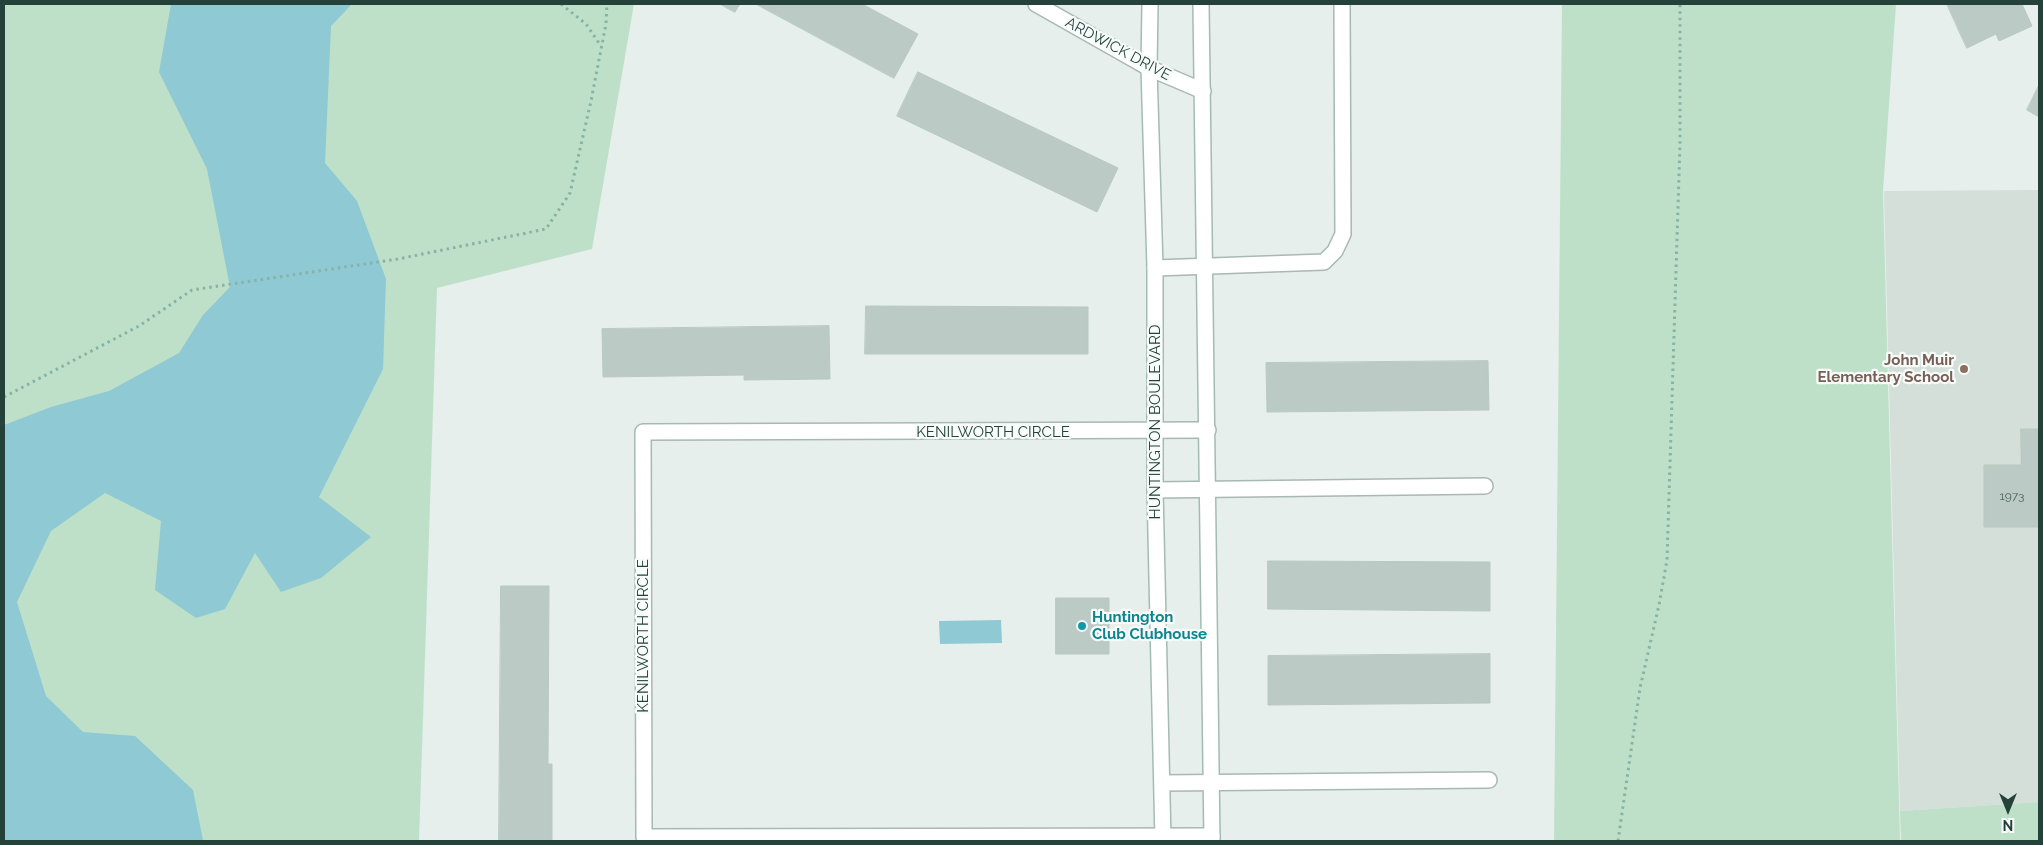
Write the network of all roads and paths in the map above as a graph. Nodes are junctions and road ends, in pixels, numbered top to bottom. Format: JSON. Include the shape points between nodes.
{"nodes":[{"id":1,"x":561,"y":4,"type":"edge"},
{"id":2,"x":607,"y":4,"type":"edge"},
{"id":3,"x":1036,"y":4,"type":"edge"},
{"id":4,"x":1150,"y":4,"type":"edge"},
{"id":5,"x":1201,"y":4,"type":"edge"},
{"id":6,"x":1342,"y":4,"type":"edge"},
{"id":7,"x":1680,"y":4,"type":"edge"},
{"id":8,"x":601,"y":47,"type":"junction"},
{"id":9,"x":1149,"y":68,"type":"junction"},
{"id":10,"x":1203,"y":91,"type":"junction"},
{"id":11,"x":1206,"y":266,"type":"junction"},
{"id":12,"x":1154,"y":268,"type":"junction"},
{"id":13,"x":4,"y":398,"type":"edge"},
{"id":14,"x":1208,"y":430,"type":"junction"},
{"id":15,"x":1155,"y":432,"type":"junction"},
{"id":16,"x":1485,"y":486,"type":"dead end"},
{"id":17,"x":1155,"y":490,"type":"junction"},
{"id":18,"x":1209,"y":490,"type":"junction"},
{"id":19,"x":1489,"y":780,"type":"dead end"},
{"id":20,"x":1212,"y":782,"type":"junction"},
{"id":21,"x":1162,"y":783,"type":"junction"},
{"id":22,"x":1162,"y":839,"type":"edge"},
{"id":23,"x":1212,"y":839,"type":"edge"},
{"id":24,"x":1618,"y":841,"type":"edge"}],
"edges":[{"from":1,"to":8,"type":"path","via":[[586,24]]},
{"from":2,"to":8,"type":"path"},
{"from":3,"to":9,"type":"street","name":"ARDWICK DRIVE"},
{"from":4,"to":9,"type":"street","name":"HUNTINGTON BOULEVARD"},
{"from":5,"to":10,"type":"street"},
{"from":6,"to":11,"type":"street","via":[[1343,234],[1324,262]]},
{"from":7,"to":24,"type":"path","via":[[1680,143],[1667,560],[1640,688]]},
{"from":8,"to":13,"type":"path","via":[[570,194],[546,228],[398,259],[192,290],[139,326]]},
{"from":9,"to":10,"type":"street","name":"ARDWICK DRIVE"},
{"from":9,"to":12,"type":"street","name":"HUNTINGTON BOULEVARD"},
{"from":10,"to":11,"type":"street"},
{"from":11,"to":12,"type":"street"},
{"from":11,"to":14,"type":"street"},
{"from":12,"to":15,"type":"street","name":"HUNTINGTON BOULEVARD"},
{"from":14,"to":15,"type":"street","name":"KENILWORTH CIRCLE"},
{"from":14,"to":18,"type":"street"},
{"from":15,"to":17,"type":"street","name":"HUNTINGTON BOULEVARD"},
{"from":15,"to":22,"type":"street","name":"KENILWORTH CIRCLE","via":[[642,432],[644,838]]},
{"from":16,"to":18,"type":"street"},
{"from":17,"to":18,"type":"street"},
{"from":17,"to":21,"type":"street","name":"HUNTINGTON BOULEVARD"},
{"from":18,"to":20,"type":"street"},
{"from":19,"to":20,"type":"street"},
{"from":20,"to":21,"type":"street"},
{"from":20,"to":23,"type":"street"},
{"from":21,"to":22,"type":"street","name":"HUNTINGTON BOULEVARD"},
{"from":22,"to":23,"type":"street","name":"KENILWORTH CIRCLE"}]}
